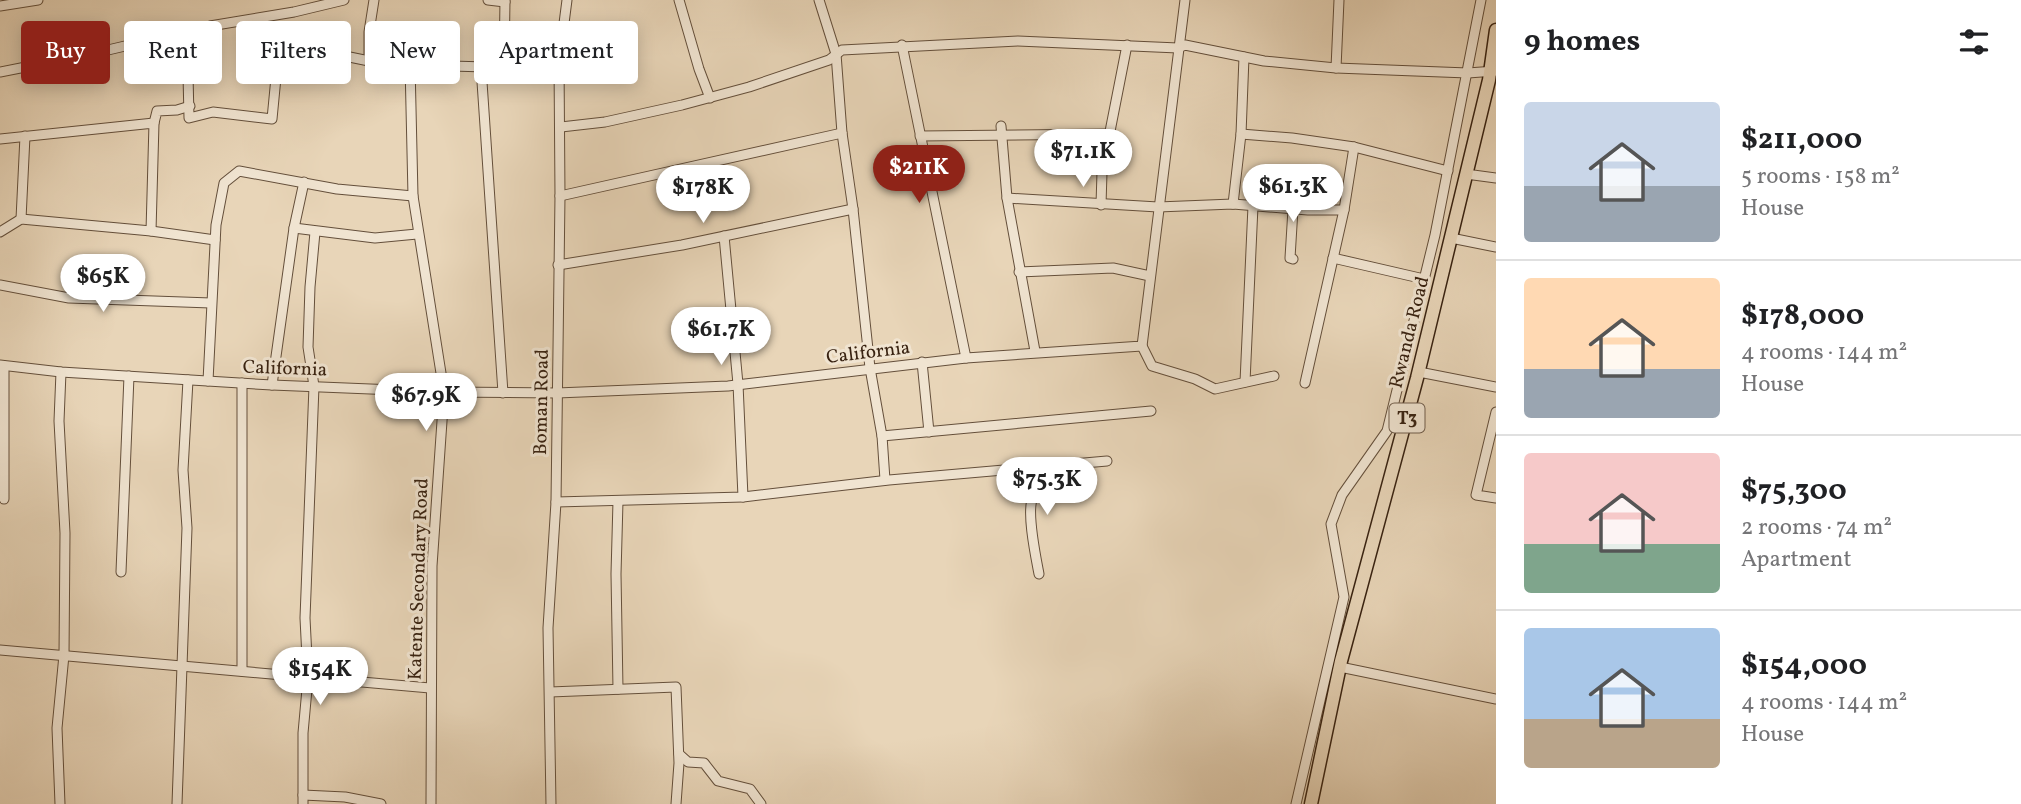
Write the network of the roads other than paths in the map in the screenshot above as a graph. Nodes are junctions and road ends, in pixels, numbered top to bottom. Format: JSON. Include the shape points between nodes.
{"nodes":[{"id":1,"x":38,"y":0,"type":"edge"},
{"id":2,"x":344,"y":0,"type":"edge"},
{"id":3,"x":374,"y":0,"type":"edge"},
{"id":4,"x":488,"y":0,"type":"edge"},
{"id":5,"x":567,"y":0,"type":"edge"},
{"id":6,"x":679,"y":0,"type":"edge"},
{"id":7,"x":819,"y":0,"type":"edge"},
{"id":8,"x":1185,"y":0,"type":"edge"},
{"id":9,"x":1339,"y":0,"type":"edge"},
{"id":10,"x":1482,"y":0,"type":"edge"},
{"id":11,"x":505,"y":1,"type":"edge"},
{"id":12,"x":0,"y":6,"type":"edge"},
{"id":13,"x":371,"y":21,"type":"edge"},
{"id":14,"x":505,"y":21,"type":"edge"},
{"id":15,"x":564,"y":21,"type":"edge"},
{"id":16,"x":222,"y":25,"type":"edge"},
{"id":17,"x":1496,"y":30,"type":"edge"},
{"id":18,"x":1128,"y":45,"type":"junction"},
{"id":19,"x":124,"y":46,"type":"edge"},
{"id":20,"x":902,"y":46,"type":"junction"},
{"id":21,"x":1178,"y":48,"type":"junction"},
{"id":22,"x":836,"y":54,"type":"junction"},
{"id":23,"x":1244,"y":57,"type":"junction"},
{"id":24,"x":365,"y":60,"type":"edge"},
{"id":25,"x":1336,"y":68,"type":"junction"},
{"id":26,"x":1493,"y":71,"type":"edge"},
{"id":27,"x":0,"y":72,"type":"edge"},
{"id":28,"x":1468,"y":73,"type":"junction"},
{"id":29,"x":189,"y":84,"type":"edge"},
{"id":30,"x":410,"y":84,"type":"edge"},
{"id":31,"x":482,"y":84,"type":"edge"},
{"id":32,"x":560,"y":84,"type":"edge"},
{"id":33,"x":710,"y":98,"type":"junction"},
{"id":34,"x":190,"y":106,"type":"junction"},
{"id":35,"x":154,"y":123,"type":"junction"},
{"id":36,"x":1001,"y":125,"type":"dead end"},
{"id":37,"x":561,"y":127,"type":"junction"},
{"id":38,"x":842,"y":133,"type":"junction"},
{"id":39,"x":1110,"y":134,"type":"junction"},
{"id":40,"x":1241,"y":134,"type":"junction"},
{"id":41,"x":25,"y":136,"type":"junction"},
{"id":42,"x":920,"y":136,"type":"junction"},
{"id":43,"x":1002,"y":136,"type":"junction"},
{"id":44,"x":0,"y":139,"type":"edge"},
{"id":45,"x":1354,"y":148,"type":"junction"},
{"id":46,"x":1448,"y":171,"type":"junction"},
{"id":47,"x":1466,"y":174,"type":"junction"},
{"id":48,"x":1496,"y":178,"type":"edge"},
{"id":49,"x":304,"y":183,"type":"junction"},
{"id":50,"x":413,"y":196,"type":"junction"},
{"id":51,"x":560,"y":196,"type":"junction"},
{"id":52,"x":1007,"y":198,"type":"junction"},
{"id":53,"x":1233,"y":204,"type":"junction"},
{"id":54,"x":1101,"y":205,"type":"junction"},
{"id":55,"x":1253,"y":206,"type":"junction"},
{"id":56,"x":1158,"y":207,"type":"junction"},
{"id":57,"x":853,"y":209,"type":"junction"},
{"id":58,"x":1293,"y":209,"type":"junction"},
{"id":59,"x":1344,"y":210,"type":"junction"},
{"id":60,"x":21,"y":219,"type":"junction"},
{"id":61,"x":294,"y":228,"type":"junction"},
{"id":62,"x":151,"y":230,"type":"junction"},
{"id":63,"x":0,"y":232,"type":"edge"},
{"id":64,"x":315,"y":232,"type":"junction"},
{"id":65,"x":417,"y":234,"type":"junction"},
{"id":66,"x":724,"y":236,"type":"junction"},
{"id":67,"x":1451,"y":238,"type":"junction"},
{"id":68,"x":215,"y":240,"type":"junction"},
{"id":69,"x":1496,"y":247,"type":"edge"},
{"id":70,"x":1334,"y":258,"type":"junction"},
{"id":71,"x":1293,"y":260,"type":"dead end"},
{"id":72,"x":558,"y":265,"type":"junction"},
{"id":73,"x":1019,"y":272,"type":"junction"},
{"id":74,"x":1150,"y":276,"type":"junction"},
{"id":75,"x":1424,"y":279,"type":"junction"},
{"id":76,"x":0,"y":285,"type":"edge"},
{"id":77,"x":211,"y":303,"type":"junction"},
{"id":78,"x":1142,"y":346,"type":"junction"},
{"id":79,"x":1035,"y":351,"type":"junction"},
{"id":80,"x":966,"y":358,"type":"junction"},
{"id":81,"x":922,"y":362,"type":"junction"},
{"id":82,"x":2,"y":365,"type":"edge"},
{"id":83,"x":870,"y":368,"type":"junction"},
{"id":84,"x":61,"y":372,"type":"junction"},
{"id":85,"x":1419,"y":372,"type":"junction"},
{"id":86,"x":129,"y":376,"type":"junction"},
{"id":87,"x":1275,"y":376,"type":"dead end"},
{"id":88,"x":188,"y":380,"type":"junction"},
{"id":89,"x":208,"y":381,"type":"junction"},
{"id":90,"x":242,"y":383,"type":"junction"},
{"id":91,"x":1245,"y":383,"type":"junction"},
{"id":92,"x":1305,"y":383,"type":"dead end"},
{"id":93,"x":738,"y":384,"type":"junction"},
{"id":94,"x":272,"y":385,"type":"junction"},
{"id":95,"x":314,"y":386,"type":"junction"},
{"id":96,"x":1496,"y":387,"type":"edge"},
{"id":97,"x":444,"y":392,"type":"junction"},
{"id":98,"x":503,"y":393,"type":"junction"},
{"id":99,"x":557,"y":393,"type":"junction"},
{"id":100,"x":1151,"y":411,"type":"dead end"},
{"id":101,"x":1496,"y":412,"type":"edge"},
{"id":102,"x":929,"y":432,"type":"junction"},
{"id":103,"x":882,"y":436,"type":"junction"},
{"id":104,"x":1107,"y":461,"type":"dead end"},
{"id":105,"x":1053,"y":465,"type":"junction"},
{"id":106,"x":886,"y":480,"type":"junction"},
{"id":107,"x":743,"y":497,"type":"junction"},
{"id":108,"x":1496,"y":498,"type":"edge"},
{"id":109,"x":4,"y":499,"type":"dead end"},
{"id":110,"x":618,"y":501,"type":"junction"},
{"id":111,"x":556,"y":502,"type":"junction"},
{"id":112,"x":121,"y":572,"type":"dead end"},
{"id":113,"x":1039,"y":574,"type":"dead end"},
{"id":114,"x":0,"y":650,"type":"edge"},
{"id":115,"x":64,"y":655,"type":"junction"},
{"id":116,"x":182,"y":665,"type":"junction"},
{"id":117,"x":1340,"y":667,"type":"junction"},
{"id":118,"x":242,"y":671,"type":"junction"},
{"id":119,"x":308,"y":678,"type":"junction"},
{"id":120,"x":430,"y":688,"type":"junction"},
{"id":121,"x":618,"y":689,"type":"junction"},
{"id":122,"x":550,"y":692,"type":"junction"},
{"id":123,"x":1496,"y":699,"type":"edge"},
{"id":124,"x":679,"y":754,"type":"junction"},
{"id":125,"x":303,"y":799,"type":"edge"},
{"id":126,"x":60,"y":804,"type":"edge"},
{"id":127,"x":177,"y":804,"type":"edge"},
{"id":128,"x":381,"y":804,"type":"edge"},
{"id":129,"x":431,"y":804,"type":"edge"},
{"id":130,"x":551,"y":804,"type":"edge"},
{"id":131,"x":676,"y":804,"type":"edge"},
{"id":132,"x":761,"y":804,"type":"edge"},
{"id":133,"x":1296,"y":804,"type":"edge"},
{"id":134,"x":1311,"y":804,"type":"edge"}],
"edges":[{"from":1,"to":12,"type":"street"},
{"from":2,"to":16,"type":"street"},
{"from":3,"to":13,"type":"street"},
{"from":4,"to":11,"type":"street"},
{"from":5,"to":15,"type":"street","name":"Boman Road"},
{"from":6,"to":33,"type":"street"},
{"from":7,"to":22,"type":"street"},
{"from":8,"to":21,"type":"street"},
{"from":9,"to":25,"type":"street"},
{"from":10,"to":28,"type":"street"},
{"from":11,"to":14,"type":"street"},
{"from":17,"to":26,"type":"highway","name":"Rwanda Road","number":"T3"},
{"from":18,"to":20,"type":"street","via":[[1018,41]]},
{"from":18,"to":21,"type":"street"},
{"from":18,"to":39,"type":"street"},
{"from":19,"to":27,"type":"street"},
{"from":20,"to":22,"type":"street"},
{"from":20,"to":42,"type":"street"},
{"from":21,"to":23,"type":"street","via":[[1185,45]]},
{"from":21,"to":56,"type":"street"},
{"from":22,"to":33,"type":"street"},
{"from":22,"to":38,"type":"street"},
{"from":23,"to":25,"type":"street"},
{"from":23,"to":40,"type":"street"},
{"from":24,"to":34,"type":"street","via":[[335,54],[287,57],[277,67],[272,119],[213,112],[189,118]]},
{"from":25,"to":28,"type":"street"},
{"from":26,"to":28,"type":"street"},
{"from":26,"to":47,"type":"highway","name":"Rwanda Road","number":"T3"},
{"from":28,"to":46,"type":"street"},
{"from":29,"to":34,"type":"street"},
{"from":30,"to":50,"type":"street","name":"Katente Secondary Road"},
{"from":31,"to":98,"type":"street"},
{"from":32,"to":37,"type":"street","name":"Boman Road"},
{"from":33,"to":37,"type":"street"},
{"from":34,"to":35,"type":"street","via":[[158,111]]},
{"from":35,"to":41,"type":"street"},
{"from":35,"to":62,"type":"street"},
{"from":36,"to":43,"type":"street"},
{"from":37,"to":51,"type":"street","name":"Boman Road"},
{"from":38,"to":51,"type":"street"},
{"from":38,"to":57,"type":"street"},
{"from":39,"to":43,"type":"street"},
{"from":39,"to":54,"type":"street"},
{"from":40,"to":45,"type":"street"},
{"from":40,"to":53,"type":"street"},
{"from":41,"to":44,"type":"street"},
{"from":41,"to":60,"type":"street"},
{"from":42,"to":43,"type":"street"},
{"from":42,"to":80,"type":"street"},
{"from":43,"to":52,"type":"street"},
{"from":45,"to":46,"type":"street"},
{"from":45,"to":59,"type":"street"},
{"from":46,"to":75,"type":"street"},
{"from":47,"to":48,"type":"street"},
{"from":47,"to":67,"type":"highway","name":"Rwanda Road","number":"T3"},
{"from":49,"to":50,"type":"street"},
{"from":49,"to":61,"type":"street"},
{"from":49,"to":68,"type":"street","via":[[239,171],[224,183]]},
{"from":50,"to":65,"type":"street","name":"Katente Secondary Road"},
{"from":51,"to":72,"type":"street","name":"Boman Road"},
{"from":52,"to":54,"type":"street"},
{"from":52,"to":73,"type":"street"},
{"from":53,"to":55,"type":"street"},
{"from":53,"to":56,"type":"street"},
{"from":54,"to":56,"type":"street"},
{"from":55,"to":58,"type":"street"},
{"from":55,"to":91,"type":"street"},
{"from":56,"to":74,"type":"street"},
{"from":57,"to":66,"type":"street"},
{"from":57,"to":83,"type":"street"},
{"from":58,"to":59,"type":"street"},
{"from":58,"to":71,"type":"street","via":[[1289,250]]},
{"from":59,"to":70,"type":"street"},
{"from":60,"to":62,"type":"street"},
{"from":60,"to":63,"type":"street"},
{"from":61,"to":64,"type":"street"},
{"from":61,"to":94,"type":"street"},
{"from":62,"to":68,"type":"street"},
{"from":64,"to":65,"type":"street","via":[[375,238]]},
{"from":64,"to":95,"type":"street","via":[[308,346]]},
{"from":65,"to":97,"type":"street","name":"Katente Secondary Road"},
{"from":66,"to":72,"type":"street"},
{"from":66,"to":93,"type":"street"},
{"from":67,"to":69,"type":"street"},
{"from":67,"to":85,"type":"highway","name":"Rwanda Road","number":"T3"},
{"from":68,"to":77,"type":"street"},
{"from":70,"to":75,"type":"street"},
{"from":70,"to":92,"type":"street"},
{"from":72,"to":99,"type":"street","name":"Boman Road"},
{"from":73,"to":74,"type":"street","via":[[1112,268]]},
{"from":73,"to":79,"type":"street"},
{"from":74,"to":78,"type":"street"},
{"from":75,"to":133,"type":"street","via":[[1387,431],[1342,495],[1331,524],[1344,597]]},
{"from":76,"to":77,"type":"street","via":[[69,298]]},
{"from":77,"to":89,"type":"street"},
{"from":78,"to":79,"type":"street","name":"California"},
{"from":78,"to":91,"type":"street","via":[[1152,366],[1215,389]]},
{"from":79,"to":80,"type":"street","name":"California"},
{"from":80,"to":81,"type":"street","name":"California"},
{"from":81,"to":83,"type":"street","name":"California"},
{"from":81,"to":102,"type":"street"},
{"from":82,"to":84,"type":"street","name":"California"},
{"from":82,"to":109,"type":"street"},
{"from":83,"to":93,"type":"street","name":"California"},
{"from":83,"to":103,"type":"street"},
{"from":84,"to":86,"type":"street","name":"California"},
{"from":84,"to":115,"type":"street"},
{"from":85,"to":96,"type":"street"},
{"from":85,"to":117,"type":"highway","name":"Rwanda Road","number":"T3"},
{"from":86,"to":88,"type":"street","name":"California"},
{"from":86,"to":112,"type":"street"},
{"from":87,"to":91,"type":"street"},
{"from":88,"to":89,"type":"street","name":"California"},
{"from":88,"to":116,"type":"street"},
{"from":89,"to":90,"type":"street","name":"California"},
{"from":90,"to":94,"type":"street","name":"California"},
{"from":90,"to":118,"type":"street"},
{"from":93,"to":99,"type":"street","name":"California"},
{"from":93,"to":107,"type":"street"},
{"from":94,"to":95,"type":"street","name":"California"},
{"from":95,"to":97,"type":"street","name":"California"},
{"from":95,"to":119,"type":"street","via":[[305,618]]},
{"from":97,"to":98,"type":"street","name":"California"},
{"from":97,"to":120,"type":"street","name":"Katente Secondary Road","via":[[432,566]]},
{"from":98,"to":99,"type":"street","name":"California"},
{"from":99,"to":111,"type":"street","name":"Boman Road"},
{"from":100,"to":102,"type":"street"},
{"from":101,"to":108,"type":"street","via":[[1476,495]]},
{"from":102,"to":103,"type":"street"},
{"from":103,"to":106,"type":"street"},
{"from":104,"to":105,"type":"street"},
{"from":105,"to":106,"type":"street"},
{"from":105,"to":113,"type":"street","via":[[1031,506]]},
{"from":106,"to":107,"type":"street"},
{"from":107,"to":110,"type":"street"},
{"from":110,"to":111,"type":"street"},
{"from":110,"to":121,"type":"street"},
{"from":111,"to":122,"type":"street","name":"Boman Road","via":[[548,628]]},
{"from":114,"to":115,"type":"street"},
{"from":115,"to":116,"type":"street"},
{"from":115,"to":126,"type":"street","via":[[57,729]]},
{"from":116,"to":118,"type":"street"},
{"from":116,"to":127,"type":"street"},
{"from":117,"to":123,"type":"street"},
{"from":117,"to":134,"type":"highway","name":"Rwanda Road","number":"T3"},
{"from":118,"to":119,"type":"street"},
{"from":119,"to":120,"type":"street"},
{"from":119,"to":125,"type":"street"},
{"from":120,"to":129,"type":"street","name":"Katente Secondary Road"},
{"from":121,"to":122,"type":"street"},
{"from":121,"to":124,"type":"street","via":[[676,687]]},
{"from":122,"to":130,"type":"street","name":"Boman Road"},
{"from":124,"to":131,"type":"street"},
{"from":124,"to":132,"type":"street","via":[[688,762],[704,763],[718,780],[750,789]]},
{"from":125,"to":128,"type":"street","via":[[345,797]]}]}
